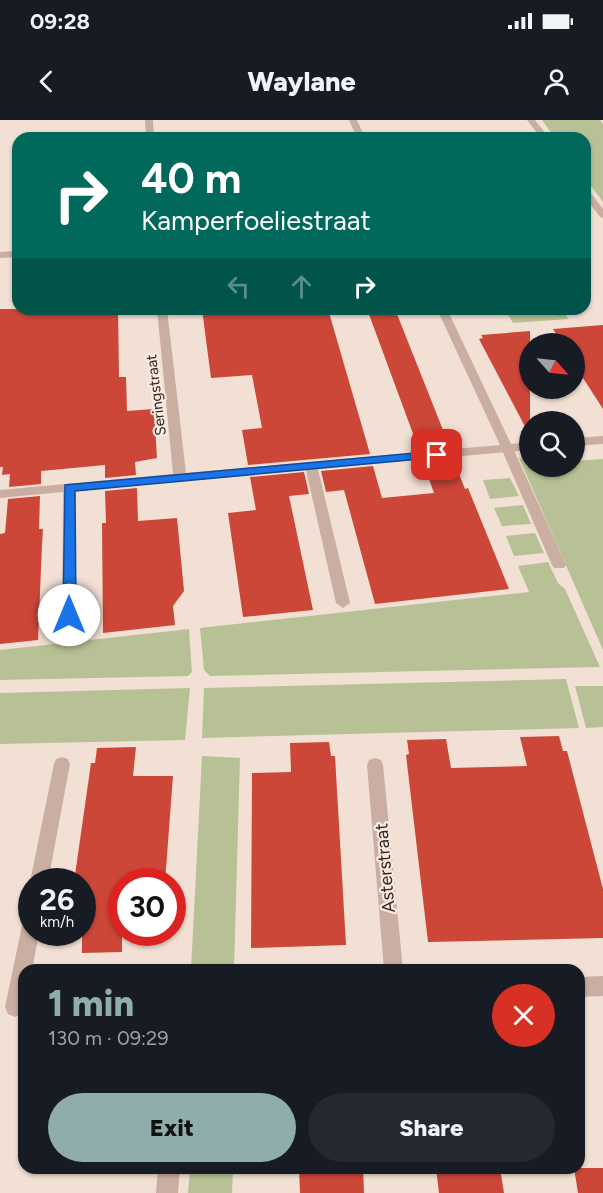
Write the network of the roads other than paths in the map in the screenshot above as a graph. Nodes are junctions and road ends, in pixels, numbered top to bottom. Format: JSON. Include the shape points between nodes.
{"nodes":[{"id":1,"x":531,"y":120,"type":"edge"},
{"id":2,"x":540,"y":132,"type":"edge"},
{"id":3,"x":591,"y":201,"type":"edge"},
{"id":4,"x":600,"y":215,"type":"edge"},
{"id":5,"x":163,"y":315,"type":"edge"},
{"id":6,"x":445,"y":315,"type":"edge"},
{"id":7,"x":603,"y":440,"type":"edge"},
{"id":8,"x":585,"y":441,"type":"edge"},
{"id":9,"x":519,"y":447,"type":"edge"},
{"id":10,"x":507,"y":448,"type":"junction"},
{"id":11,"x":311,"y":466,"type":"junction"},
{"id":12,"x":180,"y":477,"type":"junction"},
{"id":13,"x":69,"y":488,"type":"junction"},
{"id":14,"x":0,"y":494,"type":"edge"},
{"id":15,"x":559,"y":565,"type":"dead end"},
{"id":16,"x":343,"y":603,"type":"dead end"},
{"id":17,"x":69,"y":636,"type":"dead end"},
{"id":18,"x":62,"y":764,"type":"dead end"},
{"id":19,"x":375,"y":765,"type":"dead end"},
{"id":20,"x":42,"y":868,"type":"edge"},
{"id":21,"x":26,"y":946,"type":"edge"},
{"id":22,"x":22,"y":964,"type":"edge"},
{"id":23,"x":393,"y":964,"type":"edge"},
{"id":24,"x":18,"y":984,"type":"edge"},
{"id":25,"x":603,"y":986,"type":"edge"},
{"id":26,"x":585,"y":987,"type":"edge"},
{"id":27,"x":13,"y":1007,"type":"edge"},
{"id":28,"x":169,"y":1174,"type":"edge"},
{"id":29,"x":167,"y":1193,"type":"edge"}],
"edges":[{"from":1,"to":2,"type":"street"},
{"from":3,"to":4,"type":"street"},
{"from":5,"to":12,"type":"street","name":"Seringstraat"},
{"from":6,"to":10,"type":"street"},
{"from":7,"to":8,"type":"street"},
{"from":9,"to":10,"type":"street"},
{"from":10,"to":11,"type":"street"},
{"from":10,"to":15,"type":"street"},
{"from":11,"to":12,"type":"street"},
{"from":11,"to":16,"type":"street"},
{"from":12,"to":13,"type":"street"},
{"from":13,"to":14,"type":"street"},
{"from":13,"to":17,"type":"street"},
{"from":18,"to":20,"type":"street"},
{"from":19,"to":23,"type":"street","name":"Asterstraat"},
{"from":21,"to":22,"type":"street"},
{"from":24,"to":27,"type":"street"},
{"from":25,"to":26,"type":"street"},
{"from":28,"to":29,"type":"street"}]}
